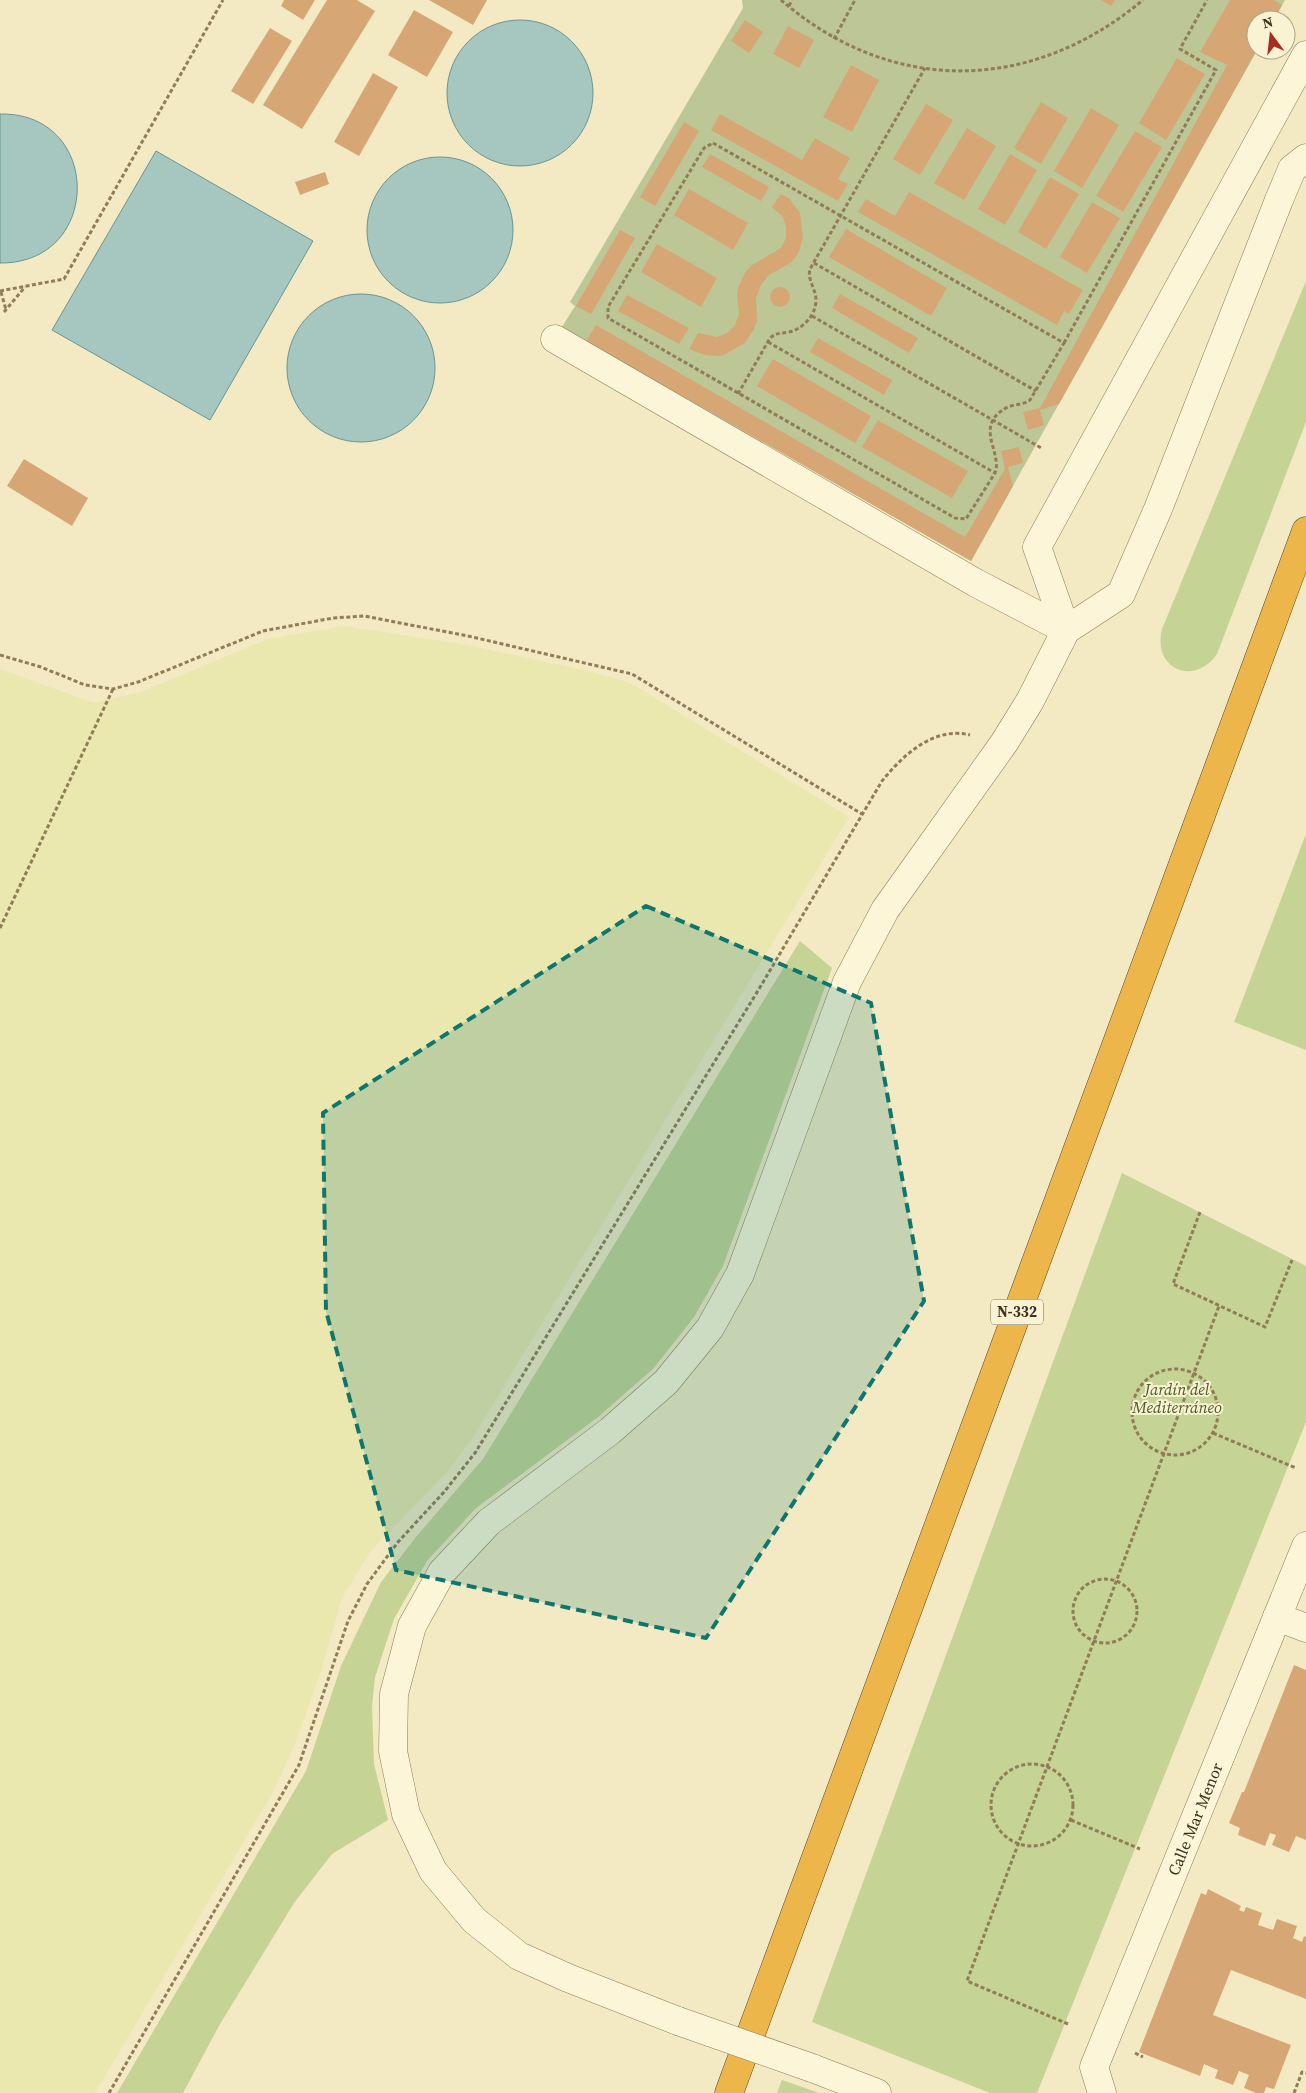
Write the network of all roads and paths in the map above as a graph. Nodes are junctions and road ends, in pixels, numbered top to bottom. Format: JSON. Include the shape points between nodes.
{"nodes":[{"id":1,"x":223,"y":0,"type":"edge"},
{"id":2,"x":781,"y":0,"type":"edge"},
{"id":3,"x":792,"y":0,"type":"edge"},
{"id":4,"x":855,"y":0,"type":"edge"},
{"id":5,"x":1143,"y":0,"type":"edge"},
{"id":6,"x":1208,"y":0,"type":"edge"},
{"id":7,"x":789,"y":6,"type":"junction"},
{"id":8,"x":834,"y":38,"type":"junction"},
{"id":9,"x":1306,"y":55,"type":"edge"},
{"id":10,"x":925,"y":68,"type":"junction"},
{"id":11,"x":1252,"y":151,"type":"junction"},
{"id":12,"x":1299,"y":164,"type":"edge"},
{"id":13,"x":841,"y":215,"type":"junction"},
{"id":14,"x":814,"y":263,"type":"junction"},
{"id":15,"x":25,"y":286,"type":"junction"},
{"id":16,"x":1,"y":291,"type":"edge"},
{"id":17,"x":812,"y":316,"type":"junction"},
{"id":18,"x":555,"y":339,"type":"dead end"},
{"id":19,"x":768,"y":342,"type":"junction"},
{"id":20,"x":1064,"y":343,"type":"junction"},
{"id":21,"x":1036,"y":391,"type":"junction"},
{"id":22,"x":738,"y":394,"type":"junction"},
{"id":23,"x":993,"y":421,"type":"junction"},
{"id":24,"x":1042,"y":449,"type":"dead end"},
{"id":25,"x":995,"y":473,"type":"junction"},
{"id":26,"x":1306,"y":531,"type":"edge"},
{"id":27,"x":1066,"y":630,"type":"junction"},
{"id":28,"x":0,"y":655,"type":"edge"},
{"id":29,"x":113,"y":689,"type":"junction"},
{"id":30,"x":1004,"y":742,"type":"junction"},
{"id":31,"x":862,"y":814,"type":"junction"},
{"id":32,"x":0,"y":928,"type":"edge"},
{"id":33,"x":1200,"y":1212,"type":"dead end"},
{"id":34,"x":1292,"y":1260,"type":"dead end"},
{"id":35,"x":1219,"y":1306,"type":"junction"},
{"id":36,"x":1194,"y":1373,"type":"junction"},
{"id":37,"x":1213,"y":1433,"type":"junction"},
{"id":38,"x":1164,"y":1454,"type":"junction"},
{"id":39,"x":1296,"y":1468,"type":"dead end"},
{"id":40,"x":1306,"y":1546,"type":"edge"},
{"id":41,"x":1116,"y":1581,"type":"junction"},
{"id":42,"x":1277,"y":1617,"type":"junction"},
{"id":43,"x":1306,"y":1628,"type":"edge"},
{"id":44,"x":1094,"y":1641,"type":"junction"},
{"id":45,"x":1047,"y":1766,"type":"junction"},
{"id":46,"x":1071,"y":1820,"type":"junction"},
{"id":47,"x":1017,"y":1845,"type":"junction"},
{"id":48,"x":1140,"y":1850,"type":"dead end"},
{"id":49,"x":1068,"y":2024,"type":"dead end"},
{"id":50,"x":1132,"y":2052,"type":"dead end"},
{"id":51,"x":1143,"y":2057,"type":"dead end"},
{"id":52,"x":1306,"y":2074,"type":"edge"},
{"id":53,"x":109,"y":2093,"type":"edge"},
{"id":54,"x":728,"y":2093,"type":"edge"},
{"id":55,"x":878,"y":2093,"type":"edge"},
{"id":56,"x":1102,"y":2093,"type":"edge"},
{"id":57,"x":1294,"y":2093,"type":"edge"}],
"edges":[{"from":1,"to":15,"type":"path","via":[[64,279]]},
{"from":2,"to":7,"type":"path"},
{"from":3,"to":7,"type":"path"},
{"from":4,"to":8,"type":"path"},
{"from":5,"to":10,"type":"path","via":[[1121,19],[1089,39],[1054,55],[1018,66],[980,71]]},
{"from":6,"to":20,"type":"path","via":[[1180,48],[1216,70]]},
{"from":7,"to":8,"type":"path"},
{"from":8,"to":10,"type":"path","via":[[868,54]]},
{"from":9,"to":11,"type":"street"},
{"from":10,"to":13,"type":"path"},
{"from":11,"to":12,"type":"street"},
{"from":11,"to":27,"type":"street","via":[[1037,547]]},
{"from":12,"to":27,"type":"street","via":[[1121,594]]},
{"from":13,"to":14,"type":"path"},
{"from":13,"to":20,"type":"path"},
{"from":13,"to":22,"type":"path","via":[[718,144],[708,145],[608,307],[608,318],[612,322]]},
{"from":14,"to":17,"type":"path","via":[[809,273],[816,302]]},
{"from":14,"to":21,"type":"path"},
{"from":15,"to":16,"type":"path"},
{"from":15,"to":16,"type":"path","via":[[5,311]]},
{"from":17,"to":19,"type":"path","via":[[801,326],[776,333]]},
{"from":17,"to":23,"type":"path"},
{"from":18,"to":27,"type":"street","via":[[976,584]]},
{"from":19,"to":22,"type":"path"},
{"from":19,"to":25,"type":"path"},
{"from":20,"to":21,"type":"path"},
{"from":21,"to":23,"type":"path","via":[[1030,400],[1008,407]]},
{"from":22,"to":25,"type":"path","via":[[955,518],[966,518],[970,514]]},
{"from":23,"to":24,"type":"path"},
{"from":23,"to":25,"type":"path","via":[[990,443],[997,458]]},
{"from":26,"to":54,"type":"highway","number":"N-332"},
{"from":27,"to":30,"type":"street","via":[[1030,701]]},
{"from":28,"to":29,"type":"path","via":[[85,684]]},
{"from":29,"to":31,"type":"path","via":[[263,631],[333,618],[364,616],[632,674]]},
{"from":29,"to":32,"type":"path"},
{"from":30,"to":31,"type":"path","via":[[958,732],[914,748],[896,763]]},
{"from":30,"to":55,"type":"street","bridge":true,"via":[[907,878],[866,944],[847,982],[740,1274],[710,1328],[666,1382],[610,1431],[489,1522],[442,1572],[412,1626],[394,1694],[393,1751],[406,1814],[433,1871],[474,1920],[519,1956],[568,1978]]},
{"from":31,"to":53,"type":"path","via":[[754,998],[476,1452],[398,1542],[367,1584],[348,1621],[299,1765]]},
{"from":33,"to":35,"type":"path","via":[[1173,1284]]},
{"from":34,"to":35,"type":"path","via":[[1265,1327]]},
{"from":35,"to":36,"type":"path"},
{"from":36,"to":37,"type":"path","via":[[1214,1392],[1218,1420]]},
{"from":36,"to":38,"type":"path"},
{"from":36,"to":38,"type":"path","via":[[1168,1370],[1145,1381],[1138,1391],[1132,1416],[1136,1429],[1142,1440]]},
{"from":37,"to":38,"type":"path","via":[[1192,1452]]},
{"from":37,"to":39,"type":"path"},
{"from":38,"to":41,"type":"path"},
{"from":40,"to":42,"type":"street","name":"Calle Mar Menor"},
{"from":41,"to":44,"type":"path"},
{"from":41,"to":44,"type":"path","via":[[1131,1592],[1136,1618],[1120,1639],[1102,1643]]},
{"from":41,"to":44,"type":"path","via":[[1106,1579],[1087,1584],[1075,1600],[1073,1610],[1078,1629]]},
{"from":42,"to":43,"type":"street"},
{"from":42,"to":56,"type":"street","name":"Calle Mar Menor","via":[[1094,2068]]},
{"from":44,"to":45,"type":"path"},
{"from":45,"to":46,"type":"path","via":[[1067,1783],[1072,1795]]},
{"from":45,"to":47,"type":"path"},
{"from":45,"to":47,"type":"path","via":[[1018,1766],[1005,1773],[993,1791],[990,1813],[996,1827]]},
{"from":46,"to":47,"type":"path","via":[[1062,1834],[1049,1843],[1034,1847]]},
{"from":46,"to":48,"type":"path"},
{"from":47,"to":49,"type":"path","via":[[967,1981]]},
{"from":50,"to":51,"type":"path"},
{"from":52,"to":57,"type":"path","via":[[1302,2072]]}]}
